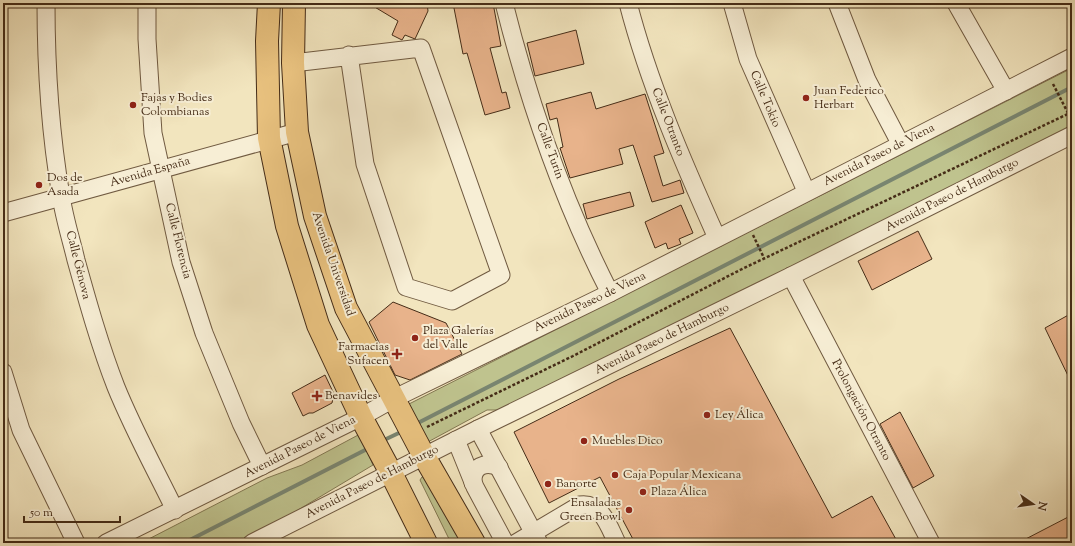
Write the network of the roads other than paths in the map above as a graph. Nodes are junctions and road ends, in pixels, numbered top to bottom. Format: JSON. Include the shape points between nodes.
{"nodes":[{"id":1,"x":46,"y":3,"type":"edge"},
{"id":2,"x":147,"y":3,"type":"edge"},
{"id":3,"x":269,"y":3,"type":"edge"},
{"id":4,"x":294,"y":3,"type":"edge"},
{"id":5,"x":504,"y":3,"type":"edge"},
{"id":6,"x":628,"y":3,"type":"edge"},
{"id":7,"x":732,"y":3,"type":"edge"},
{"id":8,"x":837,"y":3,"type":"edge"},
{"id":9,"x":956,"y":3,"type":"edge"},
{"id":10,"x":349,"y":56,"type":"junction"},
{"id":11,"x":1072,"y":57,"type":"edge"},
{"id":12,"x":293,"y":63,"type":"junction"},
{"id":13,"x":1006,"y":91,"type":"junction"},
{"id":14,"x":297,"y":132,"type":"junction"},
{"id":15,"x":1072,"y":135,"type":"edge"},
{"id":16,"x":269,"y":138,"type":"junction"},
{"id":17,"x":900,"y":144,"type":"junction"},
{"id":18,"x":161,"y":168,"type":"junction"},
{"id":19,"x":806,"y":191,"type":"junction"},
{"id":20,"x":61,"y":196,"type":"junction"},
{"id":21,"x":3,"y":213,"type":"edge"},
{"id":22,"x":716,"y":238,"type":"junction"},
{"id":23,"x":791,"y":276,"type":"junction"},
{"id":24,"x":610,"y":293,"type":"junction"},
{"id":25,"x":3,"y":372,"type":"edge"},
{"id":26,"x":399,"y":406,"type":"junction"},
{"id":27,"x":365,"y":424,"type":"junction"},
{"id":28,"x":478,"y":429,"type":"junction"},
{"id":29,"x":456,"y":440,"type":"junction"},
{"id":30,"x":418,"y":443,"type":"junction"},
{"id":31,"x":388,"y":465,"type":"junction"},
{"id":32,"x":262,"y":466,"type":"junction"},
{"id":33,"x":499,"y":467,"type":"junction"},
{"id":34,"x":474,"y":483,"type":"junction"},
{"id":35,"x":175,"y":510,"type":"junction"},
{"id":36,"x":536,"y":538,"type":"edge"},
{"id":37,"x":76,"y":543,"type":"edge"},
{"id":38,"x":106,"y":543,"type":"edge"},
{"id":39,"x":252,"y":543,"type":"edge"},
{"id":40,"x":426,"y":543,"type":"edge"},
{"id":41,"x":474,"y":543,"type":"edge"},
{"id":42,"x":505,"y":543,"type":"edge"},
{"id":43,"x":516,"y":543,"type":"edge"},
{"id":44,"x":617,"y":543,"type":"edge"},
{"id":45,"x":931,"y":543,"type":"edge"}],
"edges":[{"from":1,"to":20,"type":"street","name":"Calle Génova","via":[[46,48],[51,113]]},
{"from":2,"to":18,"type":"street","name":"Calle Florencia","via":[[153,133]]},
{"from":3,"to":16,"type":"main road"},
{"from":4,"to":12,"type":"main road","name":"Avenida Universidad"},
{"from":5,"to":24,"type":"street","name":"Calle Turín","via":[[523,72],[558,175],[584,241]]},
{"from":6,"to":22,"type":"street","name":"Calle Otranto","via":[[660,103]]},
{"from":7,"to":19,"type":"street","name":"Calle Tokio","via":[[748,59]]},
{"from":8,"to":17,"type":"street","via":[[867,80]]},
{"from":9,"to":13,"type":"street"},
{"from":10,"to":10,"type":"street","via":[[421,48],[502,275],[452,301],[406,287],[365,164]]},
{"from":10,"to":12,"type":"street"},
{"from":11,"to":13,"type":"street","name":"Avenida Paseo de Viena"},
{"from":12,"to":14,"type":"main road","name":"Avenida Universidad"},
{"from":13,"to":17,"type":"street","name":"Avenida Paseo de Viena"},
{"from":14,"to":16,"type":"street","name":"Avenida España"},
{"from":14,"to":26,"type":"main road","name":"Avenida Universidad","via":[[315,216],[346,308]]},
{"from":15,"to":23,"type":"street","name":"Avenida Paseo de Hamburgo"},
{"from":16,"to":18,"type":"street","name":"Avenida España"},
{"from":16,"to":27,"type":"main road","via":[[287,226],[318,326]]},
{"from":17,"to":19,"type":"street","name":"Avenida Paseo de Viena"},
{"from":18,"to":20,"type":"street","name":"Avenida España"},
{"from":18,"to":32,"type":"street","name":"Calle Florencia","via":[[181,262],[204,333],[241,423]]},
{"from":19,"to":22,"type":"street","name":"Avenida Paseo de Viena"},
{"from":20,"to":21,"type":"street","name":"Avenida España"},
{"from":20,"to":35,"type":"street","name":"Calle Génova","via":[[89,307],[116,387]]},
{"from":22,"to":24,"type":"street","name":"Avenida Paseo de Viena"},
{"from":23,"to":28,"type":"street","name":"Avenida Paseo de Hamburgo"},
{"from":23,"to":45,"type":"street","name":"Prolongación Otranto"},
{"from":24,"to":26,"type":"street","name":"Avenida Paseo de Viena"},
{"from":25,"to":37,"type":"street","via":[[22,430]]},
{"from":26,"to":27,"type":"street","name":"Avenida Paseo de Viena"},
{"from":26,"to":30,"type":"main road","name":"Avenida Universidad"},
{"from":27,"to":31,"type":"main road"},
{"from":27,"to":32,"type":"street","name":"Avenida Paseo de Viena"},
{"from":28,"to":29,"type":"street","name":"Avenida Paseo de Hamburgo"},
{"from":28,"to":33,"type":"street"},
{"from":29,"to":30,"type":"street","name":"Avenida Paseo de Hamburgo"},
{"from":29,"to":34,"type":"street"},
{"from":30,"to":31,"type":"street","name":"Avenida Paseo de Hamburgo"},
{"from":30,"to":41,"type":"main road","name":"Avenida Universidad"},
{"from":31,"to":39,"type":"street","name":"Avenida Paseo de Hamburgo"},
{"from":31,"to":40,"type":"main road"},
{"from":32,"to":35,"type":"street","name":"Avenida Paseo de Viena"},
{"from":33,"to":34,"type":"street","via":[[490,464],[480,466],[474,473]]},
{"from":33,"to":36,"type":"street"},
{"from":34,"to":42,"type":"street"},
{"from":35,"to":38,"type":"street","name":"Avenida Paseo de Viena"},
{"from":36,"to":43,"type":"street"},
{"from":36,"to":44,"type":"street","via":[[580,505],[586,504],[597,509]]}]}
